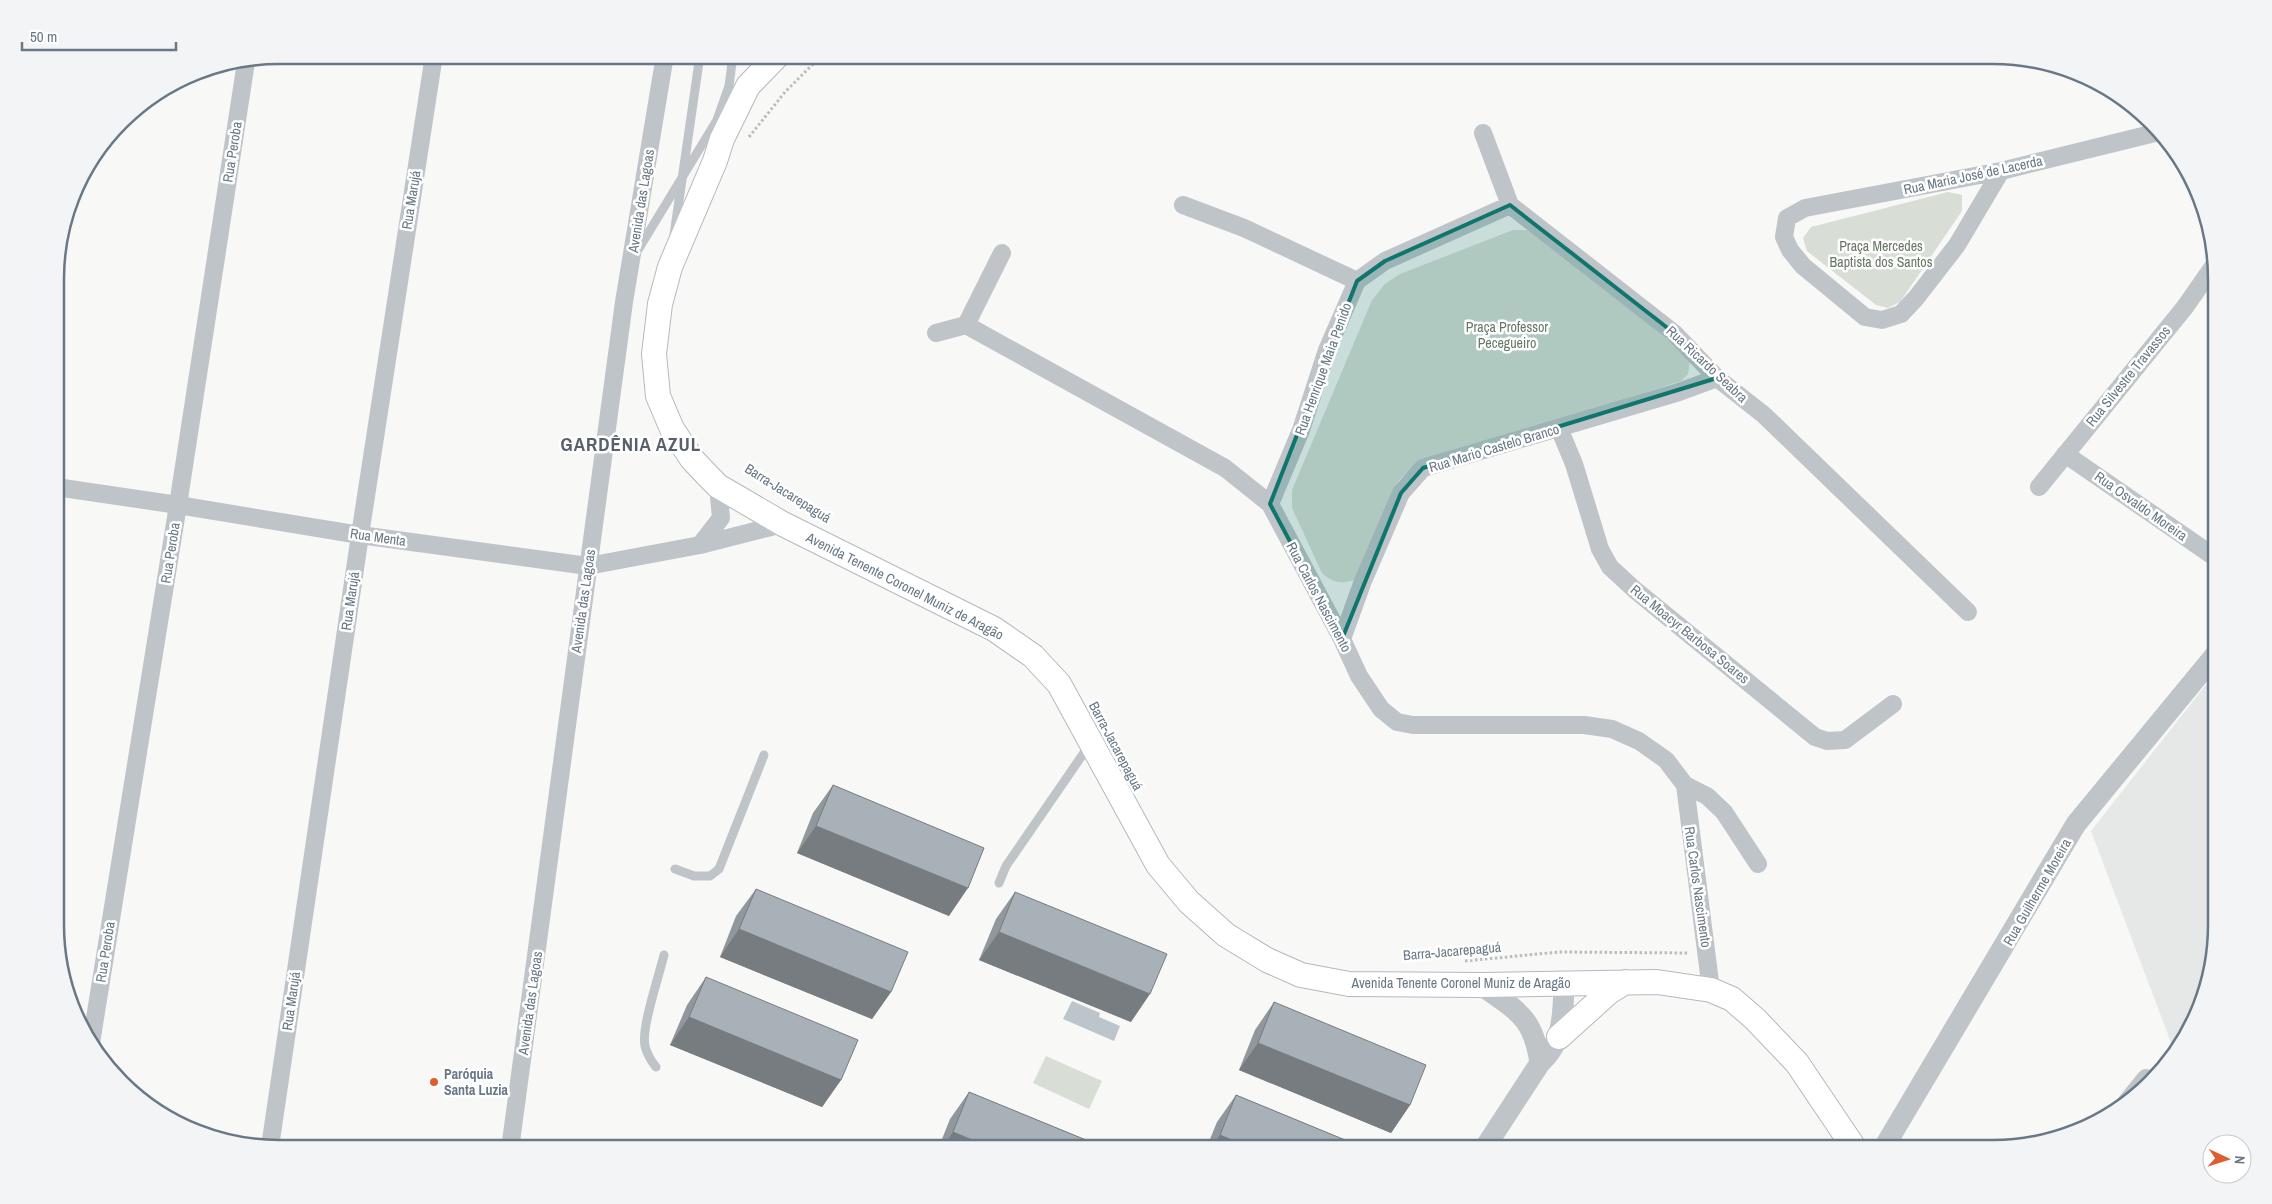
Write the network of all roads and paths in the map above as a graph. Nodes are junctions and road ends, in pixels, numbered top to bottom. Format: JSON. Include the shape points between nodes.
{"nodes":[{"id":1,"x":433,"y":64,"type":"edge"},
{"id":2,"x":664,"y":64,"type":"edge"},
{"id":3,"x":699,"y":64,"type":"edge"},
{"id":4,"x":732,"y":64,"type":"edge"},
{"id":5,"x":769,"y":64,"type":"edge"},
{"id":6,"x":813,"y":64,"type":"edge"},
{"id":7,"x":245,"y":67,"type":"edge"},
{"id":8,"x":1483,"y":133,"type":"dead end"},
{"id":9,"x":2152,"y":134,"type":"edge"},
{"id":10,"x":745,"y":144,"type":"dead end"},
{"id":11,"x":2001,"y":171,"type":"junction"},
{"id":12,"x":683,"y":173,"type":"junction"},
{"id":13,"x":1183,"y":205,"type":"dead end"},
{"id":14,"x":1510,"y":205,"type":"junction"},
{"id":15,"x":1002,"y":253,"type":"dead end"},
{"id":16,"x":631,"y":263,"type":"junction"},
{"id":17,"x":670,"y":267,"type":"junction"},
{"id":18,"x":2208,"y":274,"type":"edge"},
{"id":19,"x":1357,"y":281,"type":"junction"},
{"id":20,"x":966,"y":325,"type":"junction"},
{"id":21,"x":936,"y":332,"type":"dead end"},
{"id":22,"x":1717,"y":378,"type":"junction"},
{"id":23,"x":1559,"y":428,"type":"junction"},
{"id":24,"x":2065,"y":454,"type":"junction"},
{"id":25,"x":718,"y":486,"type":"junction"},
{"id":26,"x":2039,"y":487,"type":"dead end"},
{"id":27,"x":64,"y":488,"type":"edge"},
{"id":28,"x":1270,"y":504,"type":"junction"},
{"id":29,"x":178,"y":505,"type":"junction"},
{"id":30,"x":783,"y":524,"type":"junction"},
{"id":31,"x":360,"y":535,"type":"junction"},
{"id":32,"x":700,"y":545,"type":"junction"},
{"id":33,"x":2208,"y":552,"type":"edge"},
{"id":34,"x":588,"y":566,"type":"junction"},
{"id":35,"x":1968,"y":612,"type":"dead end"},
{"id":36,"x":1342,"y":639,"type":"junction"},
{"id":37,"x":2208,"y":664,"type":"edge"},
{"id":38,"x":1893,"y":704,"type":"dead end"},
{"id":39,"x":1091,"y":742,"type":"junction"},
{"id":40,"x":764,"y":755,"type":"dead end"},
{"id":41,"x":1684,"y":784,"type":"junction"},
{"id":42,"x":1758,"y":864,"type":"dead end"},
{"id":43,"x":675,"y":869,"type":"dead end"},
{"id":44,"x":999,"y":883,"type":"dead end"},
{"id":45,"x":664,"y":955,"type":"dead end"},
{"id":46,"x":1460,"y":962,"type":"dead end"},
{"id":47,"x":1708,"y":962,"type":"junction"},
{"id":48,"x":1626,"y":982,"type":"junction"},
{"id":49,"x":1564,"y":984,"type":"junction"},
{"id":50,"x":1481,"y":985,"type":"junction"},
{"id":51,"x":1711,"y":990,"type":"junction"},
{"id":52,"x":93,"y":1032,"type":"edge"},
{"id":53,"x":1559,"y":1037,"type":"junction"},
{"id":54,"x":1540,"y":1063,"type":"junction"},
{"id":55,"x":656,"y":1067,"type":"dead end"},
{"id":56,"x":271,"y":1140,"type":"edge"},
{"id":57,"x":511,"y":1140,"type":"edge"},
{"id":58,"x":1490,"y":1140,"type":"edge"},
{"id":59,"x":1850,"y":1140,"type":"edge"},
{"id":60,"x":1888,"y":1140,"type":"edge"}],
"edges":[{"from":1,"to":31,"type":"street","name":"Rua Marujá"},
{"from":2,"to":16,"type":"street","name":"Avenida das Lagoas"},
{"from":3,"to":12,"type":"lane"},
{"from":4,"to":12,"type":"lane","via":[[730,86],[717,120]]},
{"from":5,"to":17,"type":"main road","name":"Avenida Tenente Coronel Muniz de Aragão","via":[[748,86],[722,139]]},
{"from":6,"to":10,"type":"path","via":[[785,92]]},
{"from":7,"to":29,"type":"street","name":"Rua Peroba"},
{"from":8,"to":14,"type":"street"},
{"from":9,"to":11,"type":"street","name":"Rua Maria José de Lacerda"},
{"from":11,"to":11,"type":"street","name":"Rua Maria José de Lacerda","via":[[1805,208],[1787,218],[1784,238],[1803,266],[1865,317],[1882,320],[1901,314],[1916,298],[1957,245]]},
{"from":12,"to":16,"type":"lane"},
{"from":12,"to":17,"type":"lane"},
{"from":13,"to":19,"type":"street","via":[[1244,228]]},
{"from":14,"to":19,"type":"street","via":[[1385,261]]},
{"from":14,"to":22,"type":"street","name":"Rua Ricardo Seabra","via":[[1674,333]]},
{"from":15,"to":20,"type":"street"},
{"from":16,"to":34,"type":"street","name":"Avenida das Lagoas"},
{"from":17,"to":25,"type":"main road","name":"Avenida Tenente Coronel Muniz de Aragão","via":[[660,304],[654,354],[658,396],[682,444]]},
{"from":18,"to":24,"type":"street","name":"Rua Silvestre Travassos","via":[[2185,307]]},
{"from":19,"to":28,"type":"street","name":"Rua Henrique Maia Penido","via":[[1327,350],[1301,430]]},
{"from":20,"to":21,"type":"street"},
{"from":20,"to":28,"type":"street","name":"Rua Carlos Nascimento","via":[[1225,468]]},
{"from":22,"to":23,"type":"street","name":"Rua Mario Castelo Branco"},
{"from":22,"to":35,"type":"street","name":"Rua Ricardo Seabra","via":[[1764,415]]},
{"from":23,"to":36,"type":"street","name":"Rua Mario Castelo Branco","via":[[1423,468],[1401,493]]},
{"from":23,"to":38,"type":"street","name":"Rua Moacyr Barbosa Soares","via":[[1574,464],[1600,549],[1610,567],[1636,590],[1816,737],[1827,741],[1845,740]]},
{"from":24,"to":26,"type":"street","name":"Rua Silvestre Travassos"},
{"from":24,"to":33,"type":"street","name":"Rua Osvaldo Moreira"},
{"from":25,"to":30,"type":"main road","name":"Avenida Tenente Coronel Muniz de Aragão"},
{"from":25,"to":32,"type":"street","via":[[721,518]]},
{"from":27,"to":29,"type":"street","name":"Rua Menta"},
{"from":28,"to":36,"type":"street","name":"Rua Carlos Nascimento"},
{"from":29,"to":31,"type":"street","name":"Rua Menta"},
{"from":29,"to":52,"type":"street","name":"Rua Peroba"},
{"from":30,"to":32,"type":"street","name":"Rua Menta"},
{"from":30,"to":39,"type":"main road","name":"Avenida Tenente Coronel Muniz de Aragão","via":[[994,629],[1033,656],[1059,684]]},
{"from":31,"to":34,"type":"street","name":"Rua Menta"},
{"from":31,"to":56,"type":"street","name":"Rua Marujá"},
{"from":32,"to":34,"type":"street","name":"Rua Menta"},
{"from":34,"to":57,"type":"street","name":"Avenida das Lagoas"},
{"from":36,"to":41,"type":"street","name":"Rua Carlos Nascimento","via":[[1380,709],[1397,722],[1413,725],[1584,725],[1612,729],[1639,741],[1666,760]]},
{"from":37,"to":60,"type":"street","name":"Rua Guilherme Moreira","via":[[2076,824]]},
{"from":39,"to":44,"type":"lane","via":[[1006,866]]},
{"from":39,"to":50,"type":"main road","name":"Avenida Tenente Coronel Muniz de Aragão","via":[[1158,865],[1189,902],[1234,940],[1267,960],[1301,974],[1349,984]]},
{"from":40,"to":43,"type":"lane","via":[[719,869],[710,876],[694,876]]},
{"from":41,"to":42,"type":"street","name":"Rua Carlos Nascimento","via":[[1707,796],[1724,812]]},
{"from":41,"to":47,"type":"street","name":"Rua Carlos Nascimento"},
{"from":45,"to":55,"type":"lane","via":[[644,1045]]},
{"from":46,"to":47,"type":"path","name":"Barra-Jacarepaguá","via":[[1559,952],[1690,952]]},
{"from":47,"to":51,"type":"street","name":"Rua Carlos Nascimento"},
{"from":48,"to":49,"type":"main road","name":"Avenida Tenente Coronel Muniz de Aragão"},
{"from":48,"to":51,"type":"main road","name":"Avenida Tenente Coronel Muniz de Aragão","via":[[1658,982]]},
{"from":48,"to":53,"type":"main road"},
{"from":49,"to":50,"type":"main road","name":"Avenida Tenente Coronel Muniz de Aragão"},
{"from":49,"to":53,"type":"street"},
{"from":50,"to":54,"type":"street","via":[[1520,1014],[1531,1028],[1537,1040]]},
{"from":51,"to":59,"type":"main road","name":"Avenida Tenente Coronel Muniz de Aragão","via":[[1732,999],[1797,1063]]},
{"from":53,"to":54,"type":"street"},
{"from":54,"to":58,"type":"street"}]}
